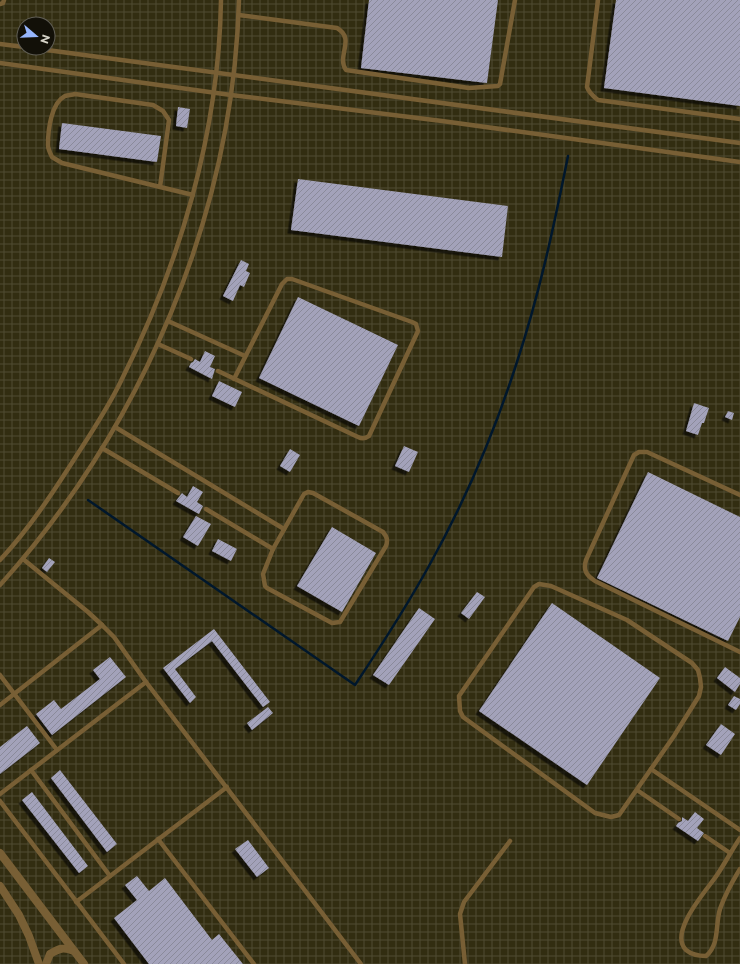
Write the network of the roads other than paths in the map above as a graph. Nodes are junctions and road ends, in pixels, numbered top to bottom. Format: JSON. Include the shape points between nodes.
{"nodes":[{"id":1,"x":4,"y":0,"type":"edge"},
{"id":2,"x":221,"y":0,"type":"edge"},
{"id":3,"x":239,"y":0,"type":"edge"},
{"id":4,"x":515,"y":0,"type":"edge"},
{"id":5,"x":598,"y":0,"type":"edge"},
{"id":6,"x":0,"y":4,"type":"edge"},
{"id":7,"x":238,"y":15,"type":"junction"},
{"id":8,"x":0,"y":44,"type":"edge"},
{"id":9,"x":16,"y":46,"type":"edge"},
{"id":10,"x":56,"y":51,"type":"edge"},
{"id":11,"x":0,"y":63,"type":"edge"},
{"id":12,"x":216,"y":73,"type":"junction"},
{"id":13,"x":234,"y":74,"type":"junction"},
{"id":14,"x":214,"y":92,"type":"junction"},
{"id":15,"x":231,"y":95,"type":"junction"},
{"id":16,"x":740,"y":119,"type":"edge"},
{"id":17,"x":740,"y":143,"type":"edge"},
{"id":18,"x":740,"y":162,"type":"edge"},
{"id":19,"x":160,"y":187,"type":"junction"},
{"id":20,"x":193,"y":195,"type":"junction"},
{"id":21,"x":168,"y":321,"type":"junction"},
{"id":22,"x":158,"y":344,"type":"junction"},
{"id":23,"x":245,"y":356,"type":"junction"},
{"id":24,"x":191,"y":359,"type":"dead end"},
{"id":25,"x":218,"y":371,"type":"dead end"},
{"id":26,"x":234,"y":379,"type":"junction"},
{"id":27,"x":115,"y":427,"type":"junction"},
{"id":28,"x":102,"y":448,"type":"junction"},
{"id":29,"x":178,"y":493,"type":"dead end"},
{"id":30,"x":740,"y":495,"type":"edge"},
{"id":31,"x":206,"y":509,"type":"dead end"},
{"id":32,"x":284,"y":529,"type":"junction"},
{"id":33,"x":274,"y":549,"type":"junction"},
{"id":34,"x":23,"y":559,"type":"junction"},
{"id":35,"x":0,"y":560,"type":"edge"},
{"id":36,"x":0,"y":585,"type":"edge"},
{"id":37,"x":102,"y":625,"type":"junction"},
{"id":38,"x":740,"y":652,"type":"edge"},
{"id":39,"x":0,"y":675,"type":"edge"},
{"id":40,"x":146,"y":682,"type":"junction"},
{"id":41,"x":15,"y":694,"type":"junction"},
{"id":42,"x":0,"y":705,"type":"edge"},
{"id":43,"x":57,"y":750,"type":"junction"},
{"id":44,"x":651,"y":769,"type":"junction"},
{"id":45,"x":31,"y":770,"type":"junction"},
{"id":46,"x":227,"y":787,"type":"junction"},
{"id":47,"x":636,"y":790,"type":"junction"},
{"id":48,"x":0,"y":794,"type":"edge"},
{"id":49,"x":0,"y":801,"type":"edge"},
{"id":50,"x":680,"y":819,"type":"dead end"},
{"id":51,"x":740,"y":830,"type":"edge"},
{"id":52,"x":704,"y":836,"type":"dead end"},
{"id":53,"x":740,"y":838,"type":"edge"},
{"id":54,"x":158,"y":840,"type":"junction"},
{"id":55,"x":510,"y":841,"type":"dead end"},
{"id":56,"x":0,"y":853,"type":"edge"},
{"id":57,"x":730,"y":853,"type":"junction"},
{"id":58,"x":740,"y":869,"type":"edge"},
{"id":59,"x":110,"y":876,"type":"junction"},
{"id":60,"x":740,"y":879,"type":"edge"},
{"id":61,"x":731,"y":884,"type":"junction"},
{"id":62,"x":0,"y":886,"type":"edge"},
{"id":63,"x":76,"y":902,"type":"junction"},
{"id":64,"x":74,"y":951,"type":"junction"},
{"id":65,"x":40,"y":964,"type":"edge"},
{"id":66,"x":46,"y":964,"type":"edge"},
{"id":67,"x":84,"y":964,"type":"edge"},
{"id":68,"x":124,"y":964,"type":"edge"},
{"id":69,"x":254,"y":964,"type":"edge"},
{"id":70,"x":361,"y":964,"type":"edge"},
{"id":71,"x":465,"y":964,"type":"edge"}],
"edges":[{"from":1,"to":6,"type":"lane"},
{"from":2,"to":12,"type":"lane"},
{"from":3,"to":7,"type":"lane"},
{"from":4,"to":7,"type":"lane","via":[[500,84],[469,88],[346,70],[343,65],[346,37],[344,32],[337,28]]},
{"from":5,"to":16,"type":"lane","via":[[587,86],[593,96],[598,100]]},
{"from":7,"to":13,"type":"lane"},
{"from":8,"to":9,"type":"lane"},
{"from":10,"to":12,"type":"lane"},
{"from":11,"to":14,"type":"lane"},
{"from":12,"to":13,"type":"lane"},
{"from":12,"to":14,"type":"lane"},
{"from":13,"to":15,"type":"lane"},
{"from":13,"to":17,"type":"lane"},
{"from":14,"to":15,"type":"lane"},
{"from":14,"to":20,"type":"lane","via":[[212,114]]},
{"from":15,"to":18,"type":"lane"},
{"from":15,"to":21,"type":"lane","via":[[208,205],[190,266]]},
{"from":19,"to":19,"type":"lane","via":[[62,163],[52,157],[48,146],[51,117],[59,100],[66,95],[75,94],[153,105],[163,111],[169,120]]},
{"from":19,"to":20,"type":"lane"},
{"from":20,"to":35,"type":"lane","via":[[154,308],[121,382],[48,500]]},
{"from":21,"to":22,"type":"lane"},
{"from":21,"to":23,"type":"lane"},
{"from":22,"to":24,"type":"lane"},
{"from":22,"to":27,"type":"lane"},
{"from":23,"to":26,"type":"lane"},
{"from":23,"to":26,"type":"lane","via":[[287,279],[412,322],[416,324],[418,331],[366,438],[358,437]]},
{"from":25,"to":26,"type":"lane"},
{"from":27,"to":28,"type":"lane"},
{"from":27,"to":32,"type":"lane"},
{"from":28,"to":29,"type":"lane"},
{"from":28,"to":34,"type":"lane","via":[[60,511]]},
{"from":30,"to":38,"type":"lane","via":[[648,452],[639,452],[634,455],[584,566],[585,572],[595,581]]},
{"from":31,"to":33,"type":"lane"},
{"from":32,"to":33,"type":"lane"},
{"from":32,"to":33,"type":"lane","via":[[304,494],[308,492],[383,532],[388,541],[340,622],[335,624],[265,586],[263,574]]},
{"from":34,"to":36,"type":"lane"},
{"from":34,"to":37,"type":"lane"},
{"from":37,"to":40,"type":"lane","via":[[114,637]]},
{"from":37,"to":41,"type":"lane"},
{"from":39,"to":41,"type":"lane"},
{"from":40,"to":43,"type":"lane"},
{"from":40,"to":46,"type":"lane"},
{"from":41,"to":42,"type":"lane"},
{"from":41,"to":43,"type":"lane"},
{"from":43,"to":45,"type":"lane"},
{"from":44,"to":47,"type":"lane"},
{"from":44,"to":47,"type":"lane","via":[[699,696],[701,687],[698,670],[692,663],[627,620],[551,586],[539,584],[534,587],[459,696],[463,717],[595,813],[611,817],[619,815]]},
{"from":44,"to":51,"type":"lane"},
{"from":45,"to":48,"type":"lane"},
{"from":45,"to":59,"type":"lane"},
{"from":46,"to":54,"type":"lane"},
{"from":46,"to":70,"type":"lane"},
{"from":47,"to":50,"type":"lane"},
{"from":49,"to":63,"type":"lane"},
{"from":52,"to":57,"type":"lane"},
{"from":53,"to":57,"type":"lane"},
{"from":54,"to":59,"type":"lane"},
{"from":54,"to":69,"type":"lane"},
{"from":55,"to":71,"type":"lane","via":[[461,908]]},
{"from":56,"to":64,"type":"street"},
{"from":57,"to":61,"type":"lane","via":[[691,911],[682,930],[683,946],[692,954],[706,956],[713,947],[719,910]]},
{"from":58,"to":61,"type":"lane"},
{"from":59,"to":63,"type":"lane"},
{"from":60,"to":61,"type":"lane"},
{"from":62,"to":65,"type":"street","via":[[30,936]]},
{"from":63,"to":68,"type":"lane"},
{"from":64,"to":66,"type":"street","via":[[65,948],[57,950],[50,954]]},
{"from":64,"to":67,"type":"street"}]}
